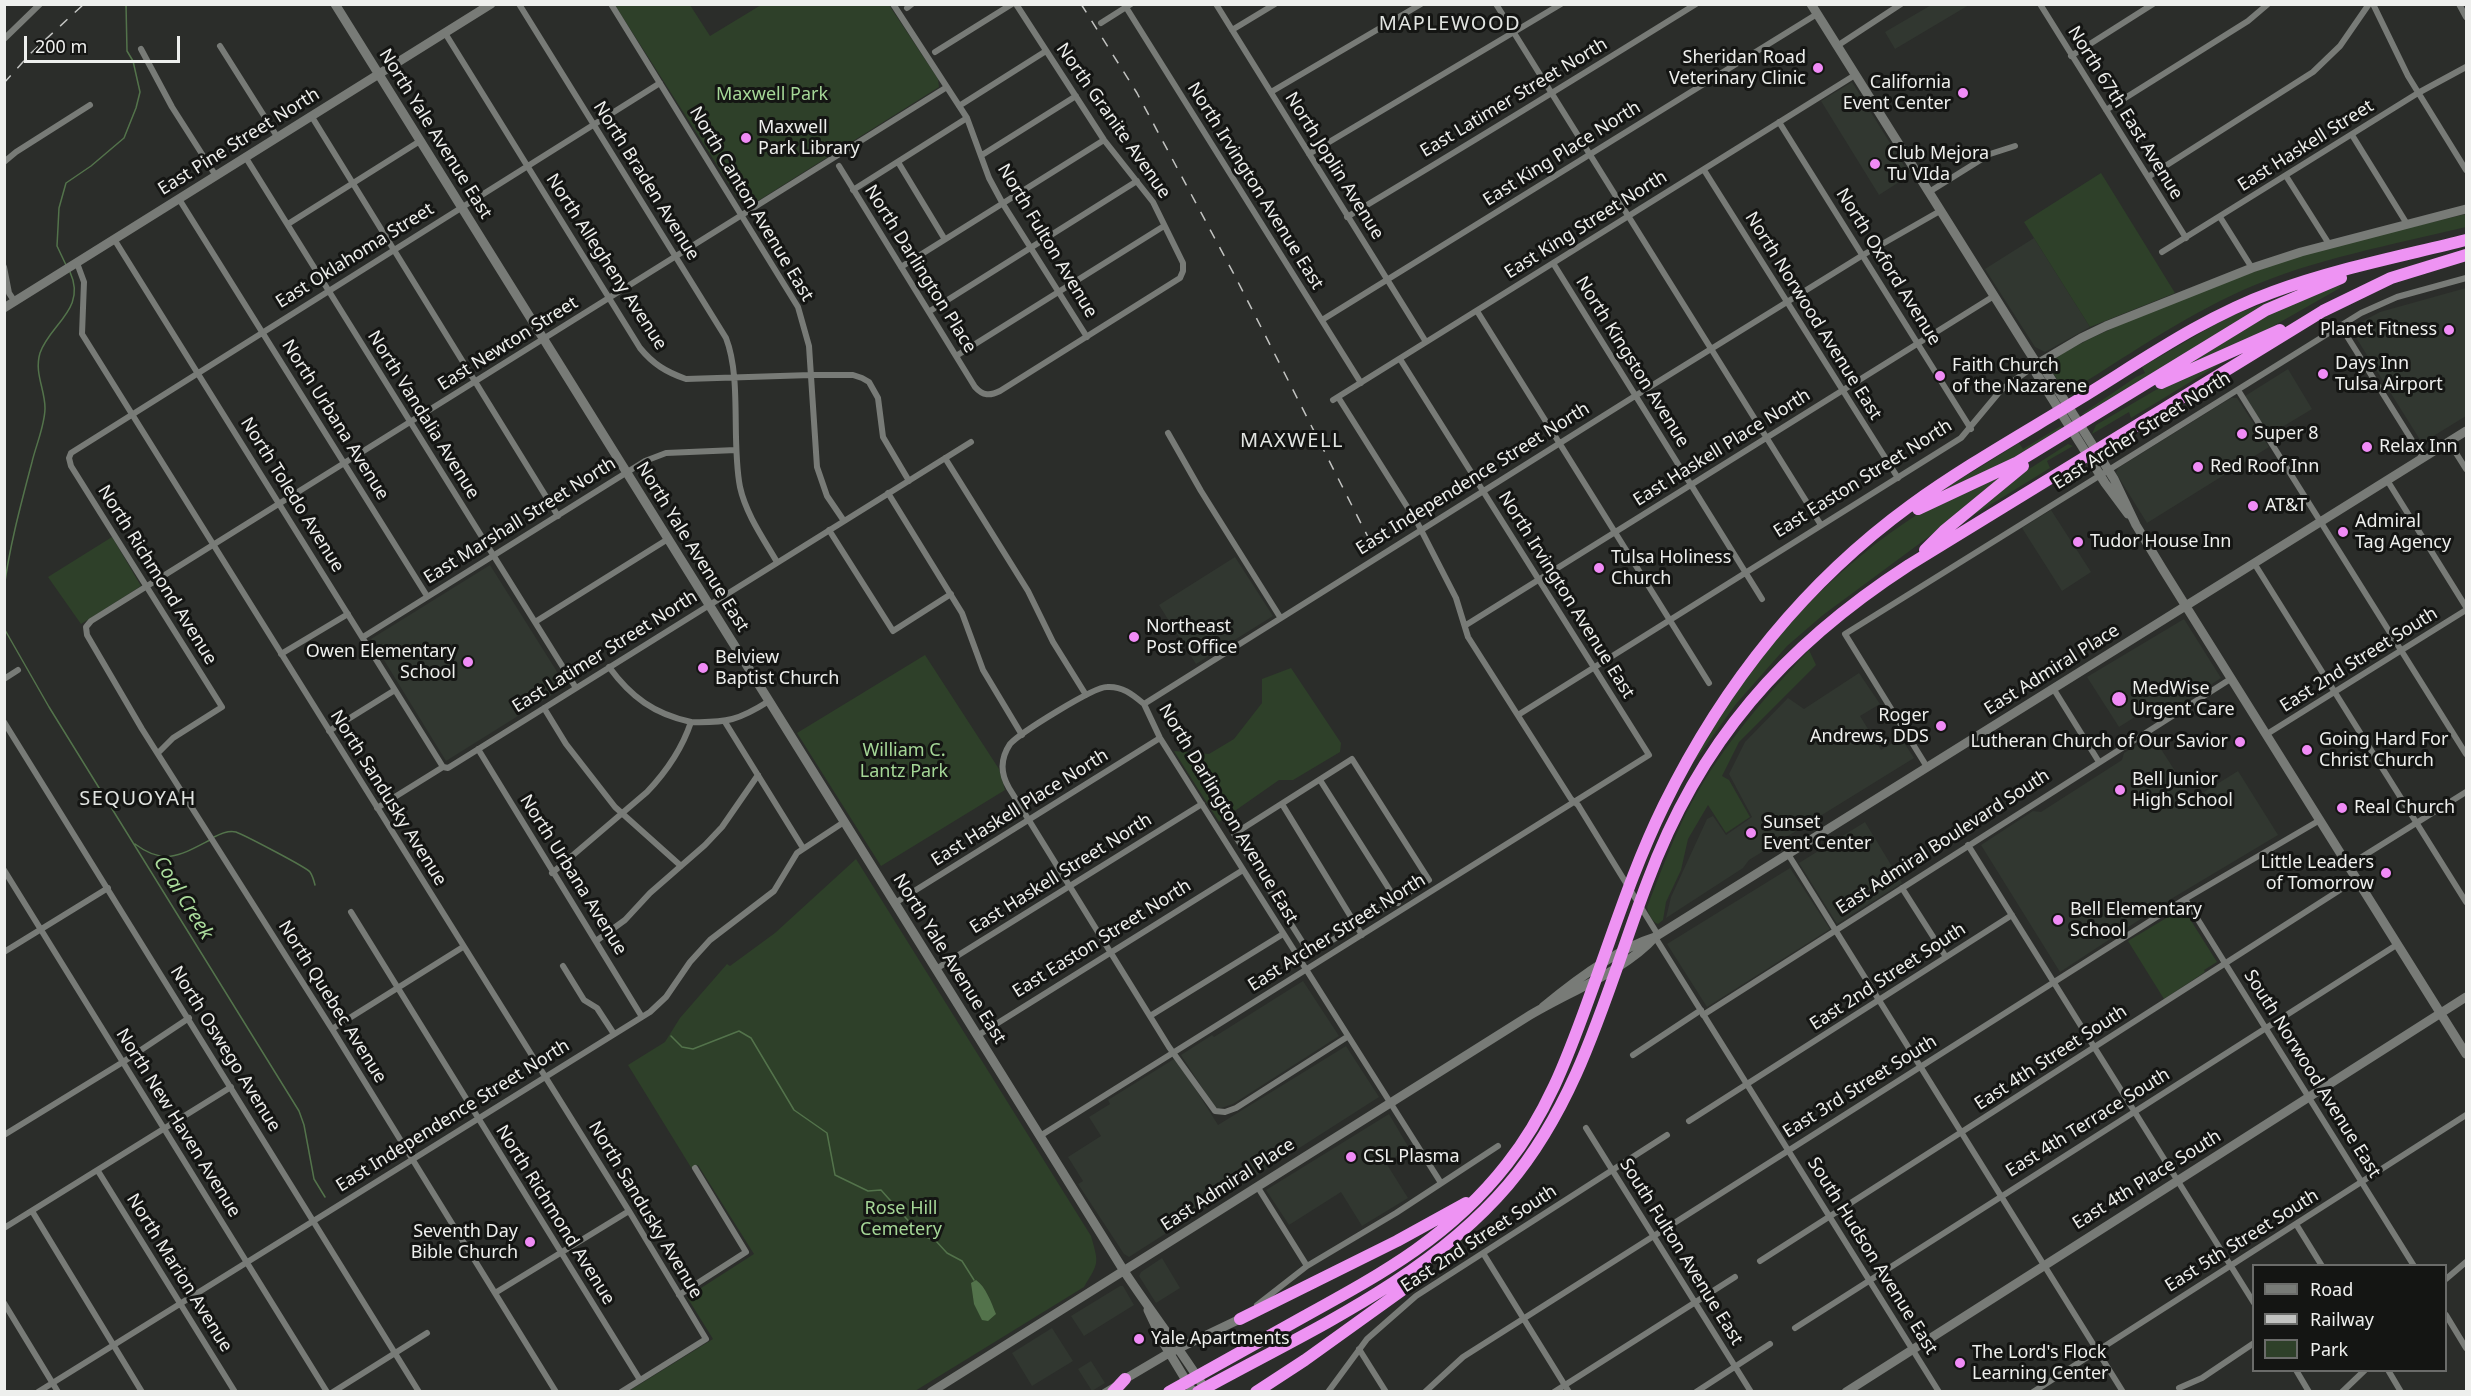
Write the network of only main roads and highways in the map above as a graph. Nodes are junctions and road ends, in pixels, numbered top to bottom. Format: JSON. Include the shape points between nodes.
{"nodes":[{"id":1,"x":334,"y":4,"type":"edge"},
{"id":2,"x":491,"y":4,"type":"edge"},
{"id":3,"x":1811,"y":4,"type":"edge"},
{"id":4,"x":378,"y":75,"type":"junction"},
{"id":5,"x":2466,"y":209,"type":"edge"},
{"id":6,"x":2466,"y":240,"type":"edge"},
{"id":7,"x":2466,"y":255,"type":"edge"},
{"id":8,"x":2381,"y":261,"type":"junction"},
{"id":9,"x":4,"y":308,"type":"edge"},
{"id":10,"x":2323,"y":312,"type":"junction"},
{"id":11,"x":2037,"y":364,"type":"junction"},
{"id":12,"x":2055,"y":393,"type":"junction"},
{"id":13,"x":2078,"y":431,"type":"junction"},
{"id":14,"x":2466,"y":431,"type":"edge"},
{"id":15,"x":2136,"y":525,"type":"junction"},
{"id":16,"x":1867,"y":541,"type":"junction"},
{"id":17,"x":1909,"y":565,"type":"junction"},
{"id":18,"x":2186,"y":606,"type":"junction"},
{"id":19,"x":2466,"y":997,"type":"edge"},
{"id":20,"x":2441,"y":1013,"type":"junction"},
{"id":21,"x":2466,"y":1054,"type":"edge"},
{"id":22,"x":1480,"y":1195,"type":"junction"},
{"id":23,"x":1457,"y":1236,"type":"junction"},
{"id":24,"x":1124,"y":1271,"type":"junction"},
{"id":25,"x":1146,"y":1305,"type":"junction"},
{"id":26,"x":1240,"y":1319,"type":"joint"},
{"id":27,"x":1179,"y":1348,"type":"junction"},
{"id":28,"x":1169,"y":1353,"type":"junction"},
{"id":29,"x":1125,"y":1379,"type":"joint"},
{"id":30,"x":945,"y":1388,"type":"edge"},
{"id":31,"x":931,"y":1392,"type":"edge"},
{"id":32,"x":1113,"y":1392,"type":"edge"},
{"id":33,"x":1169,"y":1392,"type":"edge"},
{"id":34,"x":1193,"y":1392,"type":"edge"},
{"id":35,"x":1198,"y":1392,"type":"edge"},
{"id":36,"x":1207,"y":1392,"type":"edge"},
{"id":37,"x":1256,"y":1392,"type":"edge"},
{"id":38,"x":1846,"y":1392,"type":"edge"}],
"edges":[{"from":1,"to":4,"type":"main road","name":"North Yale Avenue East"},
{"from":2,"to":4,"type":"main road","name":"East Pine Street North"},
{"from":3,"to":11,"type":"main road"},
{"from":4,"to":9,"type":"main road","name":"East Pine Street North"},
{"from":4,"to":24,"type":"main road","name":"North Yale Avenue East"},
{"from":5,"to":11,"type":"main road","name":"East Easton Street North","via":[[2252,268],[2106,326]]},
{"from":6,"to":8,"type":"highway"},
{"from":7,"to":10,"type":"highway","via":[[2391,278]]},
{"from":8,"to":13,"type":"highway","via":[[2266,310]]},
{"from":8,"to":16,"type":"highway","via":[[2270,293],[2206,322],[1931,492]]},
{"from":10,"to":13,"type":"highway","via":[[2172,377]]},
{"from":10,"to":17,"type":"highway"},
{"from":11,"to":12,"type":"main road","via":[[2044,368]]},
{"from":12,"to":13,"type":"main road"},
{"from":12,"to":13,"type":"main road","via":[[2072,410]]},
{"from":13,"to":15,"type":"main road","via":[[2097,471]]},
{"from":13,"to":15,"type":"main road","via":[[2106,466]]},
{"from":13,"to":16,"type":"highway","via":[[1926,504]]},
{"from":13,"to":17,"type":"highway","via":[[2004,480]]},
{"from":14,"to":18,"type":"main road","name":"East Admiral Place"},
{"from":15,"to":18,"type":"main road"},
{"from":16,"to":22,"type":"highway","via":[[1808,596],[1718,708],[1681,772],[1641,858],[1560,1076],[1540,1116],[1508,1164]]},
{"from":17,"to":23,"type":"highway","via":[[1822,627],[1772,675],[1723,736],[1667,835],[1572,1084],[1553,1120],[1508,1184]]},
{"from":18,"to":20,"type":"main road"},
{"from":18,"to":24,"type":"main road","name":"East Admiral Place"},
{"from":19,"to":20,"type":"main road","name":"East 4th Place South"},
{"from":20,"to":21,"type":"main road"},
{"from":20,"to":38,"type":"main road","name":"East 4th Place South"},
{"from":22,"to":26,"type":"highway"},
{"from":22,"to":33,"type":"highway","via":[[1437,1235],[1393,1267]]},
{"from":23,"to":35,"type":"highway","via":[[1398,1281]]},
{"from":23,"to":37,"type":"highway","via":[[1408,1286]]},
{"from":24,"to":25,"type":"main road","name":"North Yale Avenue East"},
{"from":24,"to":30,"type":"main road","name":"East Admiral Place"},
{"from":25,"to":27,"type":"main road"},
{"from":25,"to":28,"type":"main road"},
{"from":26,"to":27,"type":"main road"},
{"from":27,"to":28,"type":"main road"},
{"from":27,"to":36,"type":"main road"},
{"from":28,"to":29,"type":"main road"},
{"from":28,"to":34,"type":"main road"},
{"from":29,"to":32,"type":"highway"},
{"from":30,"to":31,"type":"main road","name":"East Admiral Place"}]}
